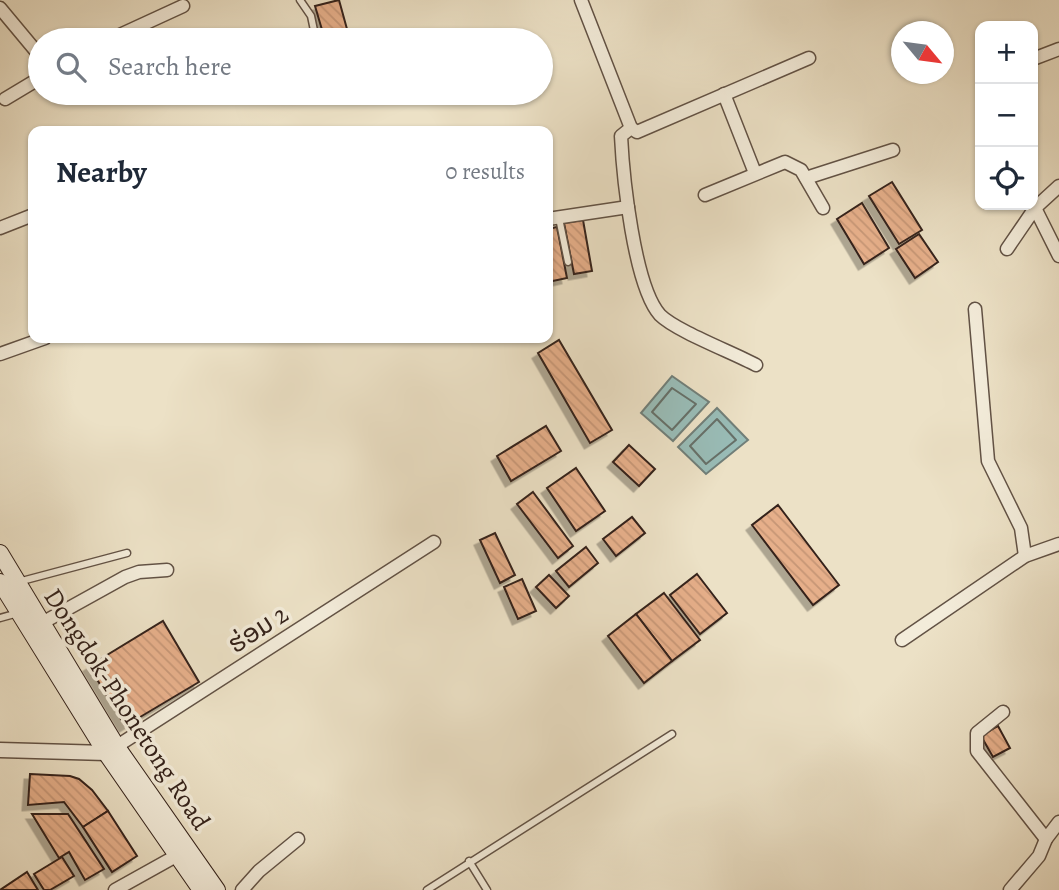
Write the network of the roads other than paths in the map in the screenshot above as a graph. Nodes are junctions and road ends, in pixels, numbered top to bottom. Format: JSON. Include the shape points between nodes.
{"nodes":[{"id":1,"x":300,"y":0,"type":"edge"},
{"id":2,"x":586,"y":2,"type":"edge"},
{"id":3,"x":183,"y":6,"type":"dead end"},
{"id":4,"x":0,"y":8,"type":"edge"},
{"id":5,"x":135,"y":28,"type":"edge"},
{"id":6,"x":314,"y":28,"type":"edge"},
{"id":7,"x":28,"y":42,"type":"edge"},
{"id":8,"x":1059,"y":50,"type":"edge"},
{"id":9,"x":1038,"y":57,"type":"edge"},
{"id":10,"x":809,"y":58,"type":"dead end"},
{"id":11,"x":28,"y":85,"type":"edge"},
{"id":12,"x":724,"y":94,"type":"junction"},
{"id":13,"x":5,"y":99,"type":"dead end"},
{"id":14,"x":631,"y":128,"type":"junction"},
{"id":15,"x":892,"y":150,"type":"dead end"},
{"id":16,"x":755,"y":173,"type":"junction"},
{"id":17,"x":806,"y":178,"type":"junction"},
{"id":18,"x":1059,"y":186,"type":"edge"},
{"id":19,"x":705,"y":195,"type":"dead end"},
{"id":20,"x":1038,"y":205,"type":"edge"},
{"id":21,"x":628,"y":207,"type":"junction"},
{"id":22,"x":823,"y":208,"type":"dead end"},
{"id":23,"x":1034,"y":210,"type":"edge"},
{"id":24,"x":1036,"y":210,"type":"edge"},
{"id":25,"x":28,"y":217,"type":"edge"},
{"id":26,"x":553,"y":218,"type":"edge"},
{"id":27,"x":0,"y":228,"type":"edge"},
{"id":28,"x":1007,"y":249,"type":"dead end"},
{"id":29,"x":1059,"y":257,"type":"edge"},
{"id":30,"x":568,"y":261,"type":"dead end"},
{"id":31,"x":975,"y":309,"type":"dead end"},
{"id":32,"x":32,"y":343,"type":"edge"},
{"id":33,"x":0,"y":354,"type":"edge"},
{"id":34,"x":757,"y":365,"type":"dead end"},
{"id":35,"x":434,"y":542,"type":"dead end"},
{"id":36,"x":1059,"y":544,"type":"edge"},
{"id":37,"x":0,"y":553,"type":"edge"},
{"id":38,"x":127,"y":553,"type":"dead end"},
{"id":39,"x":1025,"y":556,"type":"junction"},
{"id":40,"x":167,"y":570,"type":"dead end"},
{"id":41,"x":0,"y":582,"type":"edge"},
{"id":42,"x":17,"y":582,"type":"junction"},
{"id":43,"x":18,"y":612,"type":"junction"},
{"id":44,"x":0,"y":618,"type":"edge"},
{"id":45,"x":41,"y":623,"type":"junction"},
{"id":46,"x":902,"y":640,"type":"dead end"},
{"id":47,"x":1003,"y":712,"type":"dead end"},
{"id":48,"x":672,"y":734,"type":"dead end"},
{"id":49,"x":0,"y":750,"type":"edge"},
{"id":50,"x":112,"y":750,"type":"junction"},
{"id":51,"x":1059,"y":822,"type":"edge"},
{"id":52,"x":298,"y":839,"type":"dead end"},
{"id":53,"x":1046,"y":839,"type":"junction"},
{"id":54,"x":182,"y":854,"type":"junction"},
{"id":55,"x":469,"y":861,"type":"junction"},
{"id":56,"x":115,"y":890,"type":"edge"},
{"id":57,"x":201,"y":890,"type":"edge"},
{"id":58,"x":217,"y":890,"type":"edge"},
{"id":59,"x":242,"y":890,"type":"edge"},
{"id":60,"x":427,"y":890,"type":"edge"},
{"id":61,"x":487,"y":890,"type":"edge"},
{"id":62,"x":1010,"y":890,"type":"edge"}],
"edges":[{"from":1,"to":6,"type":"lane"},
{"from":2,"to":14,"type":"street"},
{"from":3,"to":5,"type":"street"},
{"from":4,"to":7,"type":"street"},
{"from":8,"to":9,"type":"street"},
{"from":10,"to":12,"type":"street"},
{"from":11,"to":13,"type":"street"},
{"from":12,"to":14,"type":"street","via":[[637,132]]},
{"from":12,"to":16,"type":"street"},
{"from":14,"to":21,"type":"street","via":[[621,136]]},
{"from":15,"to":17,"type":"street"},
{"from":16,"to":17,"type":"street","via":[[785,162]]},
{"from":16,"to":19,"type":"street"},
{"from":17,"to":22,"type":"street"},
{"from":18,"to":20,"type":"street"},
{"from":21,"to":26,"type":"street"},
{"from":21,"to":34,"type":"street","via":[[648,292],[659,314]]},
{"from":23,"to":28,"type":"street"},
{"from":24,"to":29,"type":"street"},
{"from":25,"to":27,"type":"street"},
{"from":26,"to":30,"type":"lane"},
{"from":31,"to":39,"type":"street","via":[[988,461],[1021,528]]},
{"from":32,"to":33,"type":"street"},
{"from":35,"to":50,"type":"street","name":"ຮ່ອມ 2"},
{"from":36,"to":39,"type":"street"},
{"from":37,"to":42,"type":"main road","name":"Dongdok-Phonetong Road"},
{"from":38,"to":42,"type":"lane"},
{"from":39,"to":46,"type":"street"},
{"from":40,"to":45,"type":"street","via":[[139,572]]},
{"from":41,"to":43,"type":"main road","name":"Dongdok-Phonetong Road"},
{"from":42,"to":45,"type":"main road","name":"Dongdok-Phonetong Road"},
{"from":43,"to":44,"type":"lane"},
{"from":43,"to":50,"type":"main road","name":"Dongdok-Phonetong Road"},
{"from":45,"to":50,"type":"main road","name":"Dongdok-Phonetong Road"},
{"from":47,"to":53,"type":"street","via":[[976,733],[977,751]]},
{"from":48,"to":55,"type":"lane"},
{"from":49,"to":50,"type":"street"},
{"from":50,"to":54,"type":"main road","name":"Dongdok-Phonetong Road"},
{"from":51,"to":53,"type":"street"},
{"from":52,"to":59,"type":"street"},
{"from":53,"to":62,"type":"street","via":[[1039,856]]},
{"from":54,"to":56,"type":"street"},
{"from":54,"to":57,"type":"main road","name":"Dongdok-Phonetong Road"},
{"from":54,"to":58,"type":"main road","name":"Dongdok-Phonetong Road"},
{"from":55,"to":60,"type":"lane"},
{"from":55,"to":61,"type":"lane"}]}
